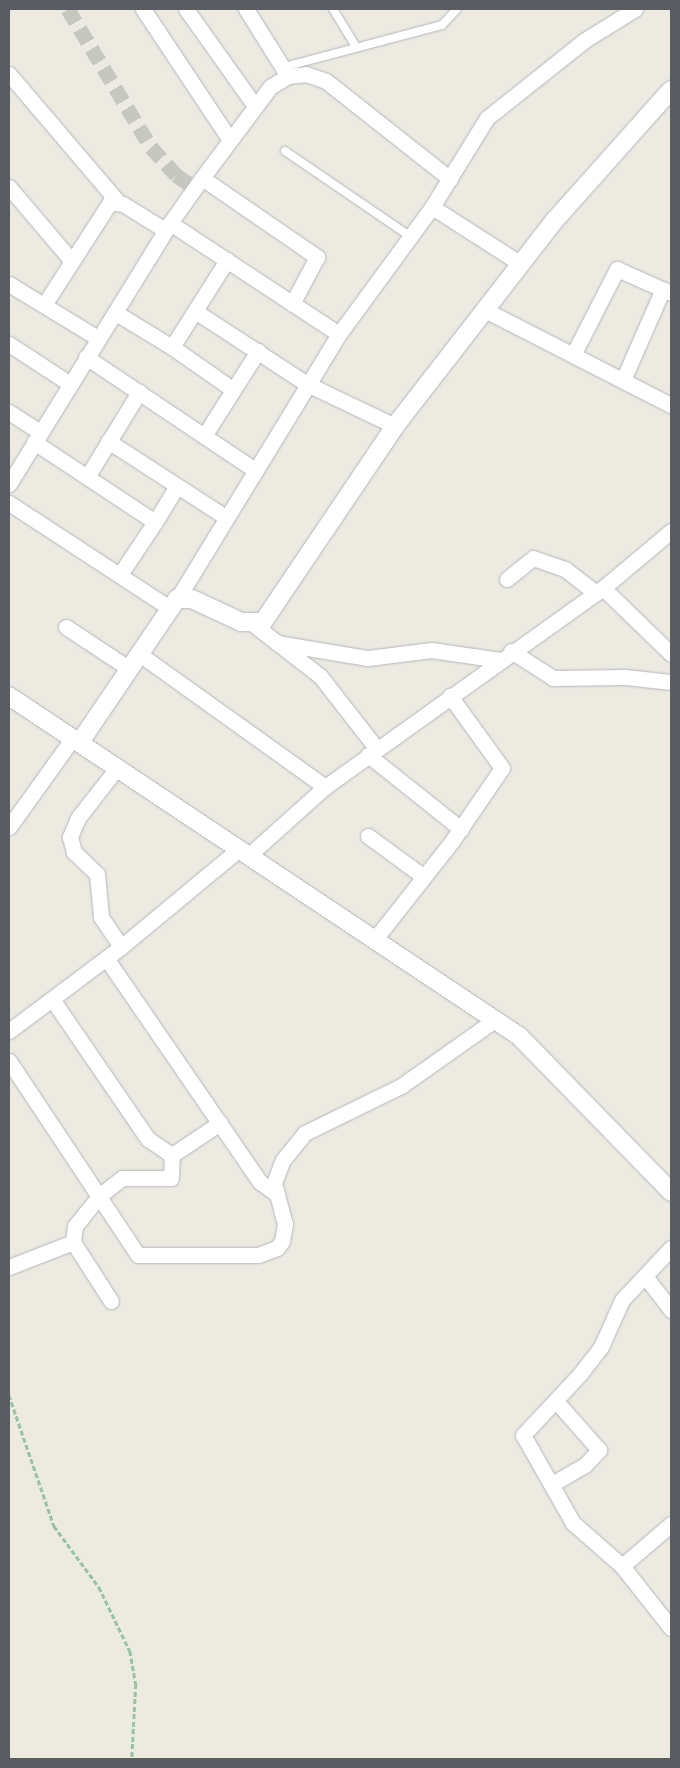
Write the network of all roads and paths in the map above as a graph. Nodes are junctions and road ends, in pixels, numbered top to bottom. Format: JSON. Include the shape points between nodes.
{"nodes":[{"id":1,"x":143,"y":9,"type":"edge"},
{"id":2,"x":186,"y":9,"type":"edge"},
{"id":3,"x":246,"y":9,"type":"edge"},
{"id":4,"x":333,"y":9,"type":"edge"},
{"id":5,"x":458,"y":9,"type":"edge"},
{"id":6,"x":635,"y":9,"type":"edge"},
{"id":7,"x":355,"y":45,"type":"junction"},
{"id":8,"x":286,"y":71,"type":"junction"},
{"id":9,"x":9,"y":74,"type":"edge"},
{"id":10,"x":671,"y":90,"type":"edge"},
{"id":11,"x":255,"y":106,"type":"junction"},
{"id":12,"x":230,"y":140,"type":"junction"},
{"id":13,"x":285,"y":151,"type":"dead end"},
{"id":14,"x":202,"y":178,"type":"junction"},
{"id":15,"x":450,"y":179,"type":"junction"},
{"id":16,"x":9,"y":186,"type":"edge"},
{"id":17,"x":117,"y":201,"type":"junction"},
{"id":18,"x":432,"y":207,"type":"junction"},
{"id":19,"x":168,"y":227,"type":"junction"},
{"id":20,"x":408,"y":235,"type":"junction"},
{"id":21,"x":70,"y":260,"type":"junction"},
{"id":22,"x":226,"y":260,"type":"junction"},
{"id":23,"x":521,"y":264,"type":"junction"},
{"id":24,"x":9,"y":284,"type":"edge"},
{"id":25,"x":667,"y":291,"type":"edge"},
{"id":26,"x":292,"y":304,"type":"junction"},
{"id":27,"x":44,"y":305,"type":"junction"},
{"id":28,"x":485,"y":310,"type":"junction"},
{"id":29,"x":195,"y":311,"type":"junction"},
{"id":30,"x":116,"y":313,"type":"junction"},
{"id":31,"x":339,"y":334,"type":"junction"},
{"id":32,"x":99,"y":339,"type":"junction"},
{"id":33,"x":9,"y":344,"type":"edge"},
{"id":34,"x":172,"y":347,"type":"junction"},
{"id":35,"x":258,"y":351,"type":"junction"},
{"id":36,"x":573,"y":355,"type":"junction"},
{"id":37,"x":86,"y":357,"type":"junction"},
{"id":38,"x":623,"y":380,"type":"junction"},
{"id":39,"x":70,"y":384,"type":"junction"},
{"id":40,"x":307,"y":384,"type":"junction"},
{"id":41,"x":232,"y":389,"type":"junction"},
{"id":42,"x":139,"y":392,"type":"junction"},
{"id":43,"x":671,"y":405,"type":"edge"},
{"id":44,"x":9,"y":412,"type":"edge"},
{"id":45,"x":395,"y":426,"type":"junction"},
{"id":46,"x":204,"y":436,"type":"junction"},
{"id":47,"x":37,"y":437,"type":"junction"},
{"id":48,"x":108,"y":441,"type":"junction"},
{"id":49,"x":253,"y":469,"type":"junction"},
{"id":50,"x":87,"y":477,"type":"junction"},
{"id":51,"x":9,"y":484,"type":"edge"},
{"id":52,"x":177,"y":486,"type":"junction"},
{"id":53,"x":9,"y":503,"type":"edge"},
{"id":54,"x":224,"y":516,"type":"junction"},
{"id":55,"x":155,"y":522,"type":"junction"},
{"id":56,"x":671,"y":531,"type":"edge"},
{"id":57,"x":121,"y":573,"type":"junction"},
{"id":58,"x":507,"y":579,"type":"dead end"},
{"id":59,"x":599,"y":591,"type":"junction"},
{"id":60,"x":172,"y":603,"type":"junction"},
{"id":61,"x":253,"y":624,"type":"junction"},
{"id":62,"x":66,"y":627,"type":"dead end"},
{"id":63,"x":278,"y":643,"type":"junction"},
{"id":64,"x":671,"y":654,"type":"edge"},
{"id":65,"x":506,"y":655,"type":"junction"},
{"id":66,"x":133,"y":661,"type":"junction"},
{"id":67,"x":671,"y":682,"type":"edge"},
{"id":68,"x":9,"y":696,"type":"edge"},
{"id":69,"x":450,"y":696,"type":"junction"},
{"id":70,"x":77,"y":740,"type":"junction"},
{"id":71,"x":373,"y":752,"type":"junction"},
{"id":72,"x":117,"y":768,"type":"junction"},
{"id":73,"x":325,"y":786,"type":"junction"},
{"id":74,"x":9,"y":827,"type":"edge"},
{"id":75,"x":461,"y":829,"type":"junction"},
{"id":76,"x":368,"y":836,"type":"dead end"},
{"id":77,"x":243,"y":853,"type":"junction"},
{"id":78,"x":424,"y":877,"type":"junction"},
{"id":79,"x":374,"y":939,"type":"junction"},
{"id":80,"x":121,"y":948,"type":"junction"},
{"id":81,"x":106,"y":958,"type":"junction"},
{"id":82,"x":52,"y":999,"type":"junction"},
{"id":83,"x":496,"y":1019,"type":"junction"},
{"id":84,"x":9,"y":1031,"type":"edge"},
{"id":85,"x":9,"y":1061,"type":"edge"},
{"id":86,"x":220,"y":1124,"type":"junction"},
{"id":87,"x":172,"y":1156,"type":"junction"},
{"id":88,"x":671,"y":1192,"type":"edge"},
{"id":89,"x":275,"y":1193,"type":"junction"},
{"id":90,"x":99,"y":1196,"type":"junction"},
{"id":91,"x":73,"y":1242,"type":"junction"},
{"id":92,"x":671,"y":1248,"type":"edge"},
{"id":93,"x":9,"y":1267,"type":"edge"},
{"id":94,"x":645,"y":1276,"type":"junction"},
{"id":95,"x":111,"y":1301,"type":"dead end"},
{"id":96,"x":671,"y":1310,"type":"edge"},
{"id":97,"x":9,"y":1395,"type":"edge"},
{"id":98,"x":556,"y":1400,"type":"junction"},
{"id":99,"x":552,"y":1484,"type":"junction"},
{"id":100,"x":671,"y":1524,"type":"edge"},
{"id":101,"x":622,"y":1566,"type":"junction"},
{"id":102,"x":671,"y":1628,"type":"edge"},
{"id":103,"x":132,"y":1759,"type":"edge"}],
"edges":[{"from":1,"to":12,"type":"street"},
{"from":2,"to":11,"type":"street"},
{"from":3,"to":8,"type":"street"},
{"from":4,"to":7,"type":"lane"},
{"from":5,"to":7,"type":"lane","via":[[442,25]]},
{"from":6,"to":15,"type":"street","via":[[585,40],[487,118]]},
{"from":7,"to":8,"type":"lane"},
{"from":8,"to":11,"type":"street"},
{"from":8,"to":15,"type":"street","via":[[326,81]]},
{"from":9,"to":17,"type":"street"},
{"from":10,"to":23,"type":"street"},
{"from":11,"to":12,"type":"street"},
{"from":12,"to":14,"type":"street"},
{"from":13,"to":20,"type":"lane"},
{"from":14,"to":19,"type":"street"},
{"from":14,"to":26,"type":"street","via":[[317,257]]},
{"from":15,"to":18,"type":"street"},
{"from":16,"to":21,"type":"street"},
{"from":17,"to":19,"type":"street"},
{"from":17,"to":21,"type":"street","via":[[107,205]]},
{"from":18,"to":20,"type":"street"},
{"from":18,"to":23,"type":"street"},
{"from":19,"to":22,"type":"street"},
{"from":19,"to":30,"type":"street"},
{"from":20,"to":31,"type":"street"},
{"from":21,"to":27,"type":"street"},
{"from":22,"to":26,"type":"street"},
{"from":22,"to":29,"type":"street"},
{"from":23,"to":28,"type":"street"},
{"from":24,"to":27,"type":"street"},
{"from":25,"to":36,"type":"street","via":[[628,272],[614,271]]},
{"from":25,"to":38,"type":"street"},
{"from":26,"to":31,"type":"street"},
{"from":27,"to":32,"type":"street"},
{"from":28,"to":36,"type":"street"},
{"from":28,"to":45,"type":"street"},
{"from":29,"to":34,"type":"street"},
{"from":29,"to":35,"type":"street"},
{"from":30,"to":32,"type":"street"},
{"from":30,"to":34,"type":"street"},
{"from":31,"to":40,"type":"street"},
{"from":32,"to":37,"type":"street"},
{"from":33,"to":39,"type":"street"},
{"from":34,"to":41,"type":"street"},
{"from":35,"to":40,"type":"street"},
{"from":35,"to":41,"type":"street"},
{"from":36,"to":38,"type":"street"},
{"from":37,"to":39,"type":"street"},
{"from":37,"to":42,"type":"street"},
{"from":38,"to":43,"type":"street"},
{"from":39,"to":47,"type":"street"},
{"from":40,"to":45,"type":"street"},
{"from":40,"to":49,"type":"street"},
{"from":41,"to":46,"type":"street"},
{"from":42,"to":46,"type":"street"},
{"from":42,"to":48,"type":"street"},
{"from":44,"to":47,"type":"street"},
{"from":45,"to":61,"type":"street","via":[[272,611],[263,622]]},
{"from":46,"to":49,"type":"street"},
{"from":47,"to":50,"type":"street"},
{"from":47,"to":51,"type":"street"},
{"from":48,"to":50,"type":"street"},
{"from":48,"to":52,"type":"street"},
{"from":49,"to":54,"type":"street"},
{"from":50,"to":55,"type":"street"},
{"from":52,"to":54,"type":"street"},
{"from":52,"to":55,"type":"street"},
{"from":53,"to":57,"type":"street"},
{"from":54,"to":60,"type":"street"},
{"from":55,"to":57,"type":"street"},
{"from":56,"to":59,"type":"street"},
{"from":57,"to":60,"type":"street"},
{"from":58,"to":59,"type":"street","via":[[533,558],[565,569]]},
{"from":59,"to":64,"type":"street"},
{"from":59,"to":65,"type":"street"},
{"from":60,"to":61,"type":"street","via":[[192,599]]},
{"from":60,"to":66,"type":"street"},
{"from":61,"to":63,"type":"street"},
{"from":62,"to":66,"type":"street"},
{"from":63,"to":65,"type":"street","via":[[368,658],[444,650]]},
{"from":63,"to":71,"type":"street","via":[[329,685]]},
{"from":65,"to":67,"type":"street","via":[[553,678],[625,677]]},
{"from":65,"to":69,"type":"street"},
{"from":66,"to":70,"type":"street"},
{"from":66,"to":73,"type":"street"},
{"from":68,"to":70,"type":"street"},
{"from":69,"to":71,"type":"street"},
{"from":69,"to":75,"type":"street","via":[[502,768]]},
{"from":70,"to":72,"type":"street"},
{"from":70,"to":74,"type":"street"},
{"from":71,"to":73,"type":"street"},
{"from":71,"to":75,"type":"street"},
{"from":72,"to":77,"type":"street"},
{"from":72,"to":80,"type":"street","via":[[78,818],[70,837],[74,852],[97,874],[102,917]]},
{"from":73,"to":77,"type":"street"},
{"from":75,"to":78,"type":"street"},
{"from":76,"to":78,"type":"street"},
{"from":77,"to":79,"type":"street"},
{"from":77,"to":80,"type":"street"},
{"from":78,"to":79,"type":"street"},
{"from":79,"to":83,"type":"street"},
{"from":80,"to":81,"type":"street"},
{"from":81,"to":82,"type":"street"},
{"from":81,"to":86,"type":"street"},
{"from":82,"to":84,"type":"street"},
{"from":82,"to":87,"type":"street","via":[[148,1139]]},
{"from":83,"to":88,"type":"street","via":[[519,1036]]},
{"from":83,"to":89,"type":"street","via":[[401,1086],[310,1129],[277,1171]]},
{"from":85,"to":90,"type":"street"},
{"from":86,"to":87,"type":"street"},
{"from":86,"to":89,"type":"street","via":[[260,1182]]},
{"from":87,"to":90,"type":"street","via":[[171,1178],[130,1176]]},
{"from":89,"to":90,"type":"street","via":[[285,1231],[277,1248],[258,1255],[181,1257],[138,1255]]},
{"from":90,"to":91,"type":"street","via":[[75,1226]]},
{"from":91,"to":93,"type":"street"},
{"from":91,"to":95,"type":"street"},
{"from":92,"to":94,"type":"street"},
{"from":94,"to":96,"type":"street"},
{"from":94,"to":98,"type":"street","via":[[622,1300],[601,1347]]},
{"from":97,"to":103,"type":"path","via":[[54,1526],[99,1587],[130,1651],[136,1684]]},
{"from":98,"to":99,"type":"street","via":[[523,1435]]},
{"from":98,"to":99,"type":"street","via":[[599,1450],[585,1465]]},
{"from":99,"to":101,"type":"street","via":[[574,1522]]},
{"from":100,"to":101,"type":"street"},
{"from":101,"to":102,"type":"street"}]}
